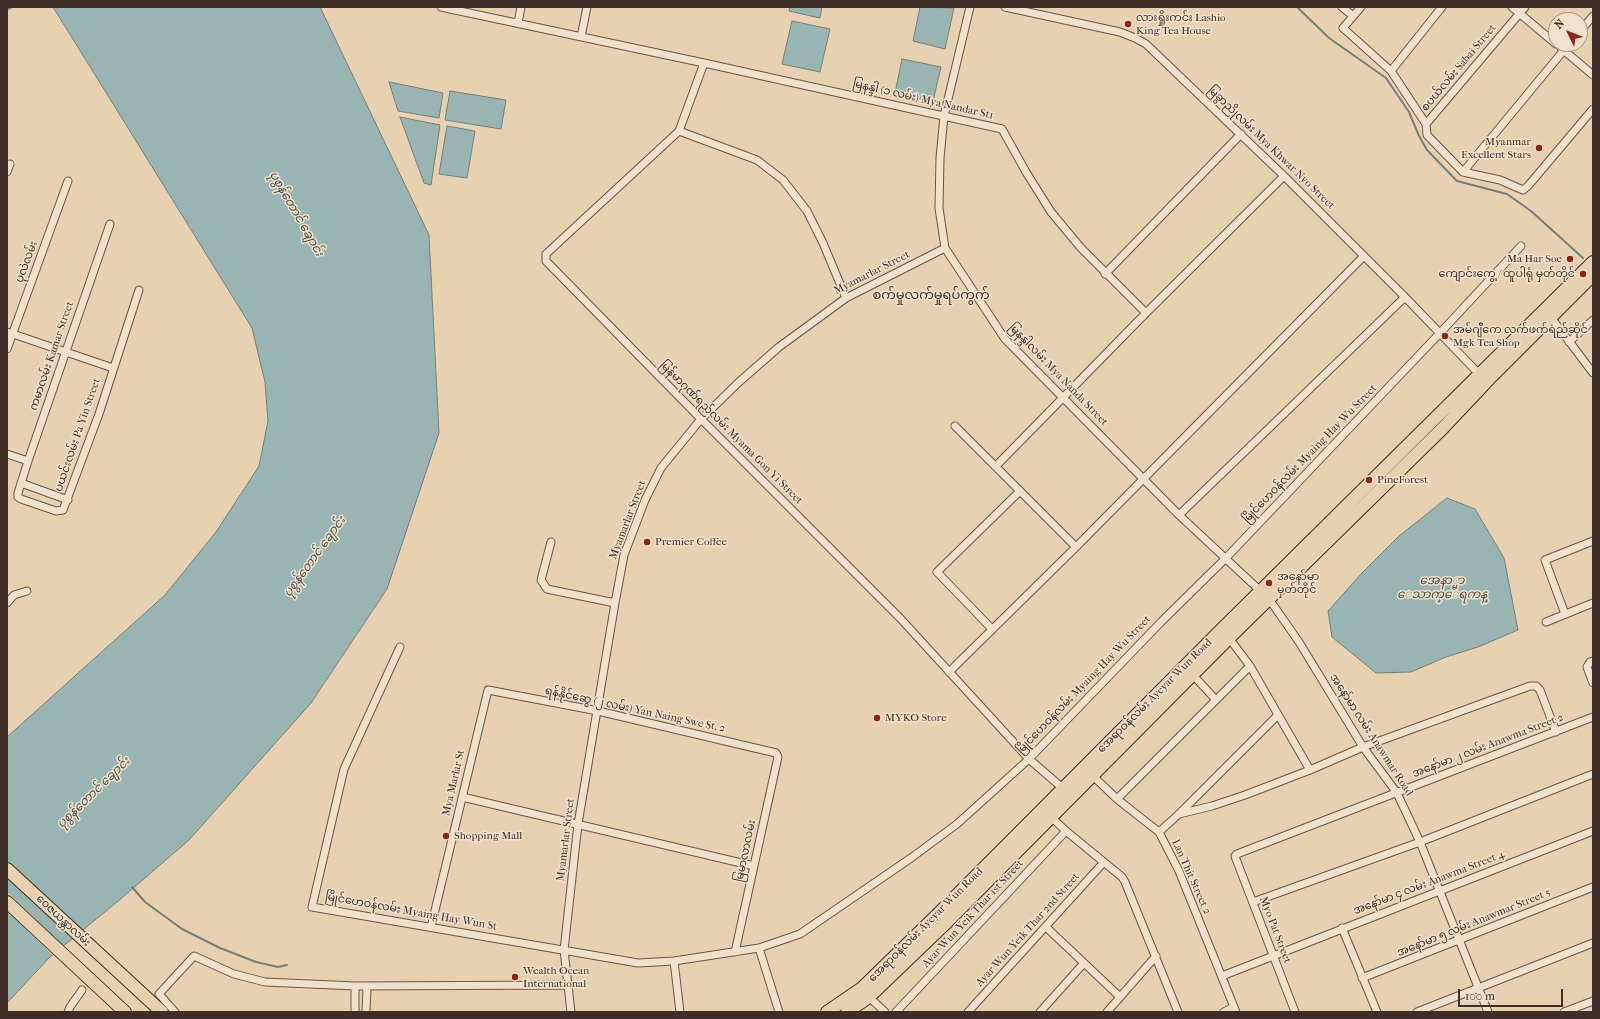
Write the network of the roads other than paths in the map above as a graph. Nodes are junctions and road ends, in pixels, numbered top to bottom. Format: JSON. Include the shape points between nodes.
{"nodes":[{"id":1,"x":441,"y":7,"type":"edge"},
{"id":2,"x":521,"y":7,"type":"edge"},
{"id":3,"x":587,"y":7,"type":"edge"},
{"id":4,"x":970,"y":7,"type":"edge"},
{"id":5,"x":1005,"y":7,"type":"edge"},
{"id":6,"x":1342,"y":7,"type":"edge"},
{"id":7,"x":1361,"y":7,"type":"edge"},
{"id":8,"x":1442,"y":7,"type":"edge"},
{"id":9,"x":1512,"y":7,"type":"edge"},
{"id":10,"x":1522,"y":10,"type":"edge"},
{"id":11,"x":1353,"y":16,"type":"junction"},
{"id":12,"x":518,"y":23,"type":"junction"},
{"id":13,"x":1548,"y":36,"type":"edge"},
{"id":14,"x":581,"y":37,"type":"junction"},
{"id":15,"x":1562,"y":52,"type":"edge"},
{"id":16,"x":1566,"y":52,"type":"edge"},
{"id":17,"x":704,"y":63,"type":"junction"},
{"id":18,"x":1390,"y":71,"type":"junction"},
{"id":19,"x":1593,"y":76,"type":"edge"},
{"id":20,"x":1593,"y":109,"type":"edge"},
{"id":21,"x":944,"y":116,"type":"junction"},
{"id":22,"x":1426,"y":124,"type":"junction"},
{"id":23,"x":679,"y":131,"type":"junction"},
{"id":24,"x":1241,"y":134,"type":"junction"},
{"id":25,"x":10,"y":164,"type":"dead end"},
{"id":26,"x":7,"y":172,"type":"edge"},
{"id":27,"x":1463,"y":172,"type":"junction"},
{"id":28,"x":1284,"y":176,"type":"junction"},
{"id":29,"x":68,"y":181,"type":"dead end"},
{"id":30,"x":110,"y":224,"type":"dead end"},
{"id":31,"x":1521,"y":246,"type":"dead end"},
{"id":32,"x":945,"y":248,"type":"junction"},
{"id":33,"x":1364,"y":256,"type":"junction"},
{"id":34,"x":1593,"y":262,"type":"edge"},
{"id":35,"x":1105,"y":274,"type":"junction"},
{"id":36,"x":1593,"y":275,"type":"edge"},
{"id":37,"x":139,"y":290,"type":"dead end"},
{"id":38,"x":1405,"y":296,"type":"junction"},
{"id":39,"x":846,"y":298,"type":"junction"},
{"id":40,"x":1146,"y":313,"type":"junction"},
{"id":41,"x":1547,"y":313,"type":"junction"},
{"id":42,"x":1593,"y":320,"type":"edge"},
{"id":43,"x":10,"y":333,"type":"edge"},
{"id":44,"x":1440,"y":333,"type":"junction"},
{"id":45,"x":1569,"y":342,"type":"junction"},
{"id":46,"x":7,"y":350,"type":"edge"},
{"id":47,"x":66,"y":351,"type":"junction"},
{"id":48,"x":113,"y":368,"type":"junction"},
{"id":49,"x":1593,"y":373,"type":"edge"},
{"id":50,"x":1483,"y":378,"type":"junction"},
{"id":51,"x":1064,"y":398,"type":"junction"},
{"id":52,"x":701,"y":419,"type":"junction"},
{"id":53,"x":955,"y":426,"type":"dead end"},
{"id":54,"x":7,"y":454,"type":"edge"},
{"id":55,"x":28,"y":461,"type":"junction"},
{"id":56,"x":996,"y":466,"type":"junction"},
{"id":57,"x":1144,"y":479,"type":"junction"},
{"id":58,"x":21,"y":483,"type":"junction"},
{"id":59,"x":1020,"y":491,"type":"junction"},
{"id":60,"x":68,"y":500,"type":"junction"},
{"id":61,"x":63,"y":510,"type":"joint"},
{"id":62,"x":1179,"y":515,"type":"junction"},
{"id":63,"x":1593,"y":541,"type":"edge"},
{"id":64,"x":551,"y":542,"type":"dead end"},
{"id":65,"x":1076,"y":547,"type":"junction"},
{"id":66,"x":1225,"y":559,"type":"junction"},
{"id":67,"x":27,"y":591,"type":"dead end"},
{"id":68,"x":1265,"y":595,"type":"junction"},
{"id":69,"x":7,"y":603,"type":"edge"},
{"id":70,"x":615,"y":603,"type":"junction"},
{"id":71,"x":1593,"y":603,"type":"edge"},
{"id":72,"x":1565,"y":614,"type":"junction"},
{"id":73,"x":1546,"y":622,"type":"dead end"},
{"id":74,"x":992,"y":629,"type":"junction"},
{"id":75,"x":1230,"y":638,"type":"junction"},
{"id":76,"x":400,"y":647,"type":"dead end"},
{"id":77,"x":1592,"y":661,"type":"edge"},
{"id":78,"x":1250,"y":666,"type":"junction"},
{"id":79,"x":949,"y":672,"type":"junction"},
{"id":80,"x":1193,"y":674,"type":"junction"},
{"id":81,"x":1593,"y":683,"type":"edge"},
{"id":82,"x":488,"y":690,"type":"joint"},
{"id":83,"x":1216,"y":700,"type":"junction"},
{"id":84,"x":598,"y":711,"type":"junction"},
{"id":85,"x":1278,"y":715,"type":"junction"},
{"id":86,"x":1593,"y":717,"type":"edge"},
{"id":87,"x":1556,"y":732,"type":"junction"},
{"id":88,"x":1363,"y":747,"type":"junction"},
{"id":89,"x":777,"y":755,"type":"joint"},
{"id":90,"x":1029,"y":758,"type":"junction"},
{"id":91,"x":1310,"y":770,"type":"junction"},
{"id":92,"x":1593,"y":774,"type":"edge"},
{"id":93,"x":1092,"y":776,"type":"junction"},
{"id":94,"x":1067,"y":792,"type":"junction"},
{"id":95,"x":1397,"y":793,"type":"junction"},
{"id":96,"x":462,"y":797,"type":"junction"},
{"id":97,"x":1117,"y":799,"type":"junction"},
{"id":98,"x":1046,"y":813,"type":"junction"},
{"id":99,"x":1179,"y":814,"type":"junction"},
{"id":100,"x":578,"y":824,"type":"junction"},
{"id":101,"x":1066,"y":831,"type":"junction"},
{"id":102,"x":1593,"y":831,"type":"edge"},
{"id":103,"x":1159,"y":832,"type":"junction"},
{"id":104,"x":1420,"y":842,"type":"junction"},
{"id":105,"x":1235,"y":856,"type":"joint"},
{"id":106,"x":1104,"y":862,"type":"junction"},
{"id":107,"x":754,"y":866,"type":"junction"},
{"id":108,"x":7,"y":869,"type":"edge"},
{"id":109,"x":1593,"y":887,"type":"edge"},
{"id":110,"x":1440,"y":891,"type":"junction"},
{"id":111,"x":7,"y":902,"type":"edge"},
{"id":112,"x":1253,"y":902,"type":"junction"},
{"id":113,"x":431,"y":927,"type":"junction"},
{"id":114,"x":1046,"y":927,"type":"junction"},
{"id":115,"x":1342,"y":928,"type":"junction"},
{"id":116,"x":1459,"y":940,"type":"junction"},
{"id":117,"x":1593,"y":943,"type":"edge"},
{"id":118,"x":760,"y":948,"type":"junction"},
{"id":119,"x":564,"y":950,"type":"junction"},
{"id":120,"x":735,"y":952,"type":"junction"},
{"id":121,"x":1273,"y":955,"type":"junction"},
{"id":122,"x":1156,"y":956,"type":"junction"},
{"id":123,"x":674,"y":961,"type":"junction"},
{"id":124,"x":1084,"y":963,"type":"junction"},
{"id":125,"x":1222,"y":976,"type":"junction"},
{"id":126,"x":1362,"y":978,"type":"junction"},
{"id":127,"x":567,"y":985,"type":"junction"},
{"id":128,"x":354,"y":986,"type":"junction"},
{"id":129,"x":366,"y":986,"type":"junction"},
{"id":130,"x":1478,"y":987,"type":"junction"},
{"id":131,"x":82,"y":990,"type":"dead end"},
{"id":132,"x":866,"y":993,"type":"junction"},
{"id":133,"x":1120,"y":997,"type":"junction"},
{"id":134,"x":1593,"y":1001,"type":"edge"},
{"id":135,"x":1235,"y":1010,"type":"edge"},
{"id":136,"x":68,"y":1012,"type":"edge"},
{"id":137,"x":125,"y":1012,"type":"edge"},
{"id":138,"x":162,"y":1012,"type":"edge"},
{"id":139,"x":175,"y":1012,"type":"edge"},
{"id":140,"x":355,"y":1012,"type":"edge"},
{"id":141,"x":366,"y":1012,"type":"edge"},
{"id":142,"x":571,"y":1012,"type":"edge"},
{"id":143,"x":680,"y":1012,"type":"edge"},
{"id":144,"x":779,"y":1012,"type":"edge"},
{"id":145,"x":827,"y":1012,"type":"edge"},
{"id":146,"x":847,"y":1012,"type":"edge"},
{"id":147,"x":885,"y":1012,"type":"edge"},
{"id":148,"x":896,"y":1012,"type":"edge"},
{"id":149,"x":968,"y":1012,"type":"edge"},
{"id":150,"x":1040,"y":1012,"type":"edge"},
{"id":151,"x":1107,"y":1012,"type":"edge"},
{"id":152,"x":1178,"y":1012,"type":"edge"},
{"id":153,"x":1224,"y":1012,"type":"edge"},
{"id":154,"x":1294,"y":1012,"type":"edge"},
{"id":155,"x":1377,"y":1012,"type":"edge"},
{"id":156,"x":1417,"y":1012,"type":"edge"},
{"id":157,"x":1488,"y":1012,"type":"edge"},
{"id":158,"x":1564,"y":1012,"type":"edge"}],
"edges":[{"from":1,"to":12,"type":"street","name":"မြနန္ဒါ (၁ လမ်း) Mya Nandar St1"},
{"from":2,"to":12,"type":"street"},
{"from":3,"to":14,"type":"street"},
{"from":4,"to":21,"type":"street","name":"မြနန္ဒါလမ်း Mya Nanda Street"},
{"from":5,"to":24,"type":"street","name":"မြခွာညိုလမ်း Mya Khwar Nyo Street","via":[[1106,28],[1135,38],[1158,54]]},
{"from":6,"to":11,"type":"street"},
{"from":7,"to":11,"type":"street"},
{"from":8,"to":18,"type":"street"},
{"from":9,"to":10,"type":"street"},
{"from":10,"to":13,"type":"street"},
{"from":10,"to":22,"type":"street","name":"စပယ်လမ်း Sabai Street"},
{"from":11,"to":18,"type":"street","via":[[1343,28]]},
{"from":12,"to":14,"type":"street","name":"မြနန္ဒါ (၁ လမ်း) Mya Nandar St1"},
{"from":14,"to":17,"type":"street","name":"မြနန္ဒါ (၁ လမ်း) Mya Nandar St1"},
{"from":15,"to":27,"type":"street"},
{"from":16,"to":19,"type":"street"},
{"from":17,"to":21,"type":"street","name":"မြနန္ဒါ (၁ လမ်း) Mya Nandar St1"},
{"from":17,"to":23,"type":"street"},
{"from":18,"to":22,"type":"street"},
{"from":20,"to":27,"type":"street","via":[[1523,190],[1500,180]]},
{"from":21,"to":32,"type":"street","name":"မြနန္ဒါလမ်း Mya Nanda Street","via":[[939,208]]},
{"from":21,"to":35,"type":"street","name":"မြနန္ဒါ (၁ လမ်း) Mya Nandar St1","via":[[1002,129],[1051,212]]},
{"from":22,"to":27,"type":"street","via":[[1427,135]]},
{"from":23,"to":39,"type":"street","via":[[757,160],[783,180],[807,211]]},
{"from":23,"to":52,"type":"street","name":"မြန်မာဂုဏ်ရည်လမ်း Myama Gon Yi Street","via":[[546,254],[546,261]]},
{"from":24,"to":28,"type":"street","name":"မြခွာညိုလမ်း Mya Khwar Nyo Street"},
{"from":24,"to":35,"type":"street"},
{"from":25,"to":26,"type":"street"},
{"from":28,"to":33,"type":"street","name":"မြခွာညိုလမ်း Mya Khwar Nyo Street"},
{"from":28,"to":40,"type":"street"},
{"from":29,"to":43,"type":"street","name":"ပုလဲလမ်း"},
{"from":30,"to":47,"type":"street","name":"ကမာလမ်း Kamar Street"},
{"from":31,"to":44,"type":"street","name":"မြိုင်ဟေဝန်လမ်း Myaing Hay Wu Street"},
{"from":32,"to":39,"type":"street","name":"Myamarlar Street"},
{"from":32,"to":51,"type":"street","name":"မြနန္ဒါလမ်း Mya Nanda Street","via":[[1005,339]]},
{"from":33,"to":38,"type":"street","name":"မြခွာညိုလမ်း Mya Khwar Nyo Street"},
{"from":33,"to":57,"type":"street"},
{"from":34,"to":41,"type":"main road"},
{"from":35,"to":40,"type":"street","name":"မြနန္ဒါ (၁ လမ်း) Mya Nandar St1"},
{"from":36,"to":41,"type":"main road"},
{"from":37,"to":48,"type":"street","name":"ပယင်းလမ်း Pa Yin Street"},
{"from":38,"to":44,"type":"street","name":"မြခွာညိုလမ်း Mya Khwar Nyo Street"},
{"from":38,"to":62,"type":"street"},
{"from":39,"to":52,"type":"street","name":"Myamarlar Street","via":[[779,347]]},
{"from":40,"to":51,"type":"street"},
{"from":41,"to":45,"type":"street"},
{"from":41,"to":50,"type":"main road","name":"အေရာဝန်လမ်း Ayeyar Wun Road"},
{"from":42,"to":45,"type":"street"},
{"from":43,"to":46,"type":"street","name":"ပုလဲလမ်း"},
{"from":43,"to":47,"type":"street"},
{"from":44,"to":50,"type":"street","name":"မြခွာညိုလမ်း Mya Khwar Nyo Street"},
{"from":44,"to":66,"type":"street","name":"မြိုင်ဟေဝန်လမ်း Myaing Hay Wu Street"},
{"from":45,"to":49,"type":"street"},
{"from":47,"to":48,"type":"street"},
{"from":47,"to":55,"type":"street","name":"ကမာလမ်း Kamar Street"},
{"from":48,"to":60,"type":"street","name":"ပယင်းလမ်း Pa Yin Street"},
{"from":50,"to":68,"type":"main road","name":"အေရာဝန်လမ်း Ayeyar Wun Road"},
{"from":51,"to":56,"type":"street"},
{"from":51,"to":57,"type":"street","name":"မြနန္ဒါလမ်း Mya Nanda Street"},
{"from":52,"to":70,"type":"street","name":"Myamarlar Street","via":[[661,468],[645,500],[624,555]]},
{"from":52,"to":79,"type":"street","name":"မြန်မာဂုဏ်ရည်လမ်း Myama Gon Yi Street","via":[[895,612]]},
{"from":53,"to":56,"type":"street"},
{"from":54,"to":55,"type":"street"},
{"from":55,"to":58,"type":"street","name":"ကမာလမ်း Kamar Street"},
{"from":56,"to":59,"type":"street"},
{"from":57,"to":62,"type":"street","name":"မြနန္ဒါလမ်း Mya Nanda Street"},
{"from":57,"to":65,"type":"street"},
{"from":58,"to":60,"type":"street"},
{"from":58,"to":61,"type":"street","name":"ကမာလမ်း Kamar Street","via":[[18,497],[56,511]]},
{"from":59,"to":65,"type":"street"},
{"from":59,"to":74,"type":"street","via":[[938,572]]},
{"from":60,"to":61,"type":"street","name":"ပယင်းလမ်း Pa Yin Street"},
{"from":62,"to":66,"type":"street","name":"မြနန္ဒါလမ်း Mya Nanda Street"},
{"from":63,"to":72,"type":"street","via":[[1545,560]]},
{"from":64,"to":70,"type":"street","via":[[541,580],[547,589]]},
{"from":65,"to":74,"type":"street"},
{"from":66,"to":68,"type":"street","name":"မြနန္ဒါလမ်း Mya Nanda Street"},
{"from":66,"to":90,"type":"street","name":"မြိုင်ဟေဝန်လမ်း Myaing Hay Wu Street"},
{"from":67,"to":69,"type":"street","via":[[14,595]]},
{"from":68,"to":75,"type":"main road","name":"အေရာဝန်လမ်း Ayeyar Wun Road"},
{"from":68,"to":88,"type":"street","name":"အနော်မာ လမ်း Anawmar Road","via":[[1299,642]]},
{"from":68,"to":94,"type":"main road","name":"အေရာဝန်လမ်း Ayeyar Wun Road"},
{"from":70,"to":84,"type":"street","name":"Myamarlar Street"},
{"from":71,"to":72,"type":"street"},
{"from":72,"to":73,"type":"street"},
{"from":74,"to":79,"type":"street"},
{"from":75,"to":78,"type":"street"},
{"from":75,"to":80,"type":"main road","name":"အေရာဝန်လမ်း Ayeyar Wun Road"},
{"from":76,"to":113,"type":"street","name":"မြိုင်ဟေဝန်လမ်း Myaing Hay Wun St","via":[[344,769],[312,907]]},
{"from":77,"to":81,"type":"street","via":[[1587,667]]},
{"from":78,"to":83,"type":"street"},
{"from":78,"to":85,"type":"street"},
{"from":79,"to":90,"type":"street","name":"မြန်မာဂုဏ်ရည်လမ်း Myama Gon Yi Street"},
{"from":80,"to":83,"type":"street"},
{"from":80,"to":93,"type":"main road","name":"အေရာဝန်လမ်း Ayeyar Wun Road"},
{"from":82,"to":84,"type":"street","name":"ရန်နိုင်ဆွေ (၂ လမ်း) Yan Naing Swe St. 2"},
{"from":82,"to":96,"type":"street","name":"Mya Marlar St"},
{"from":83,"to":97,"type":"street"},
{"from":84,"to":89,"type":"street","name":"ရန်နိုင်ဆွေ (၂ လမ်း) Yan Naing Swe St. 2"},
{"from":84,"to":100,"type":"street","name":"Myamarlar Street"},
{"from":85,"to":91,"type":"street"},
{"from":85,"to":99,"type":"street"},
{"from":86,"to":87,"type":"street","name":"အနော်မာ ၂ လမ်း Anawma Street 2"},
{"from":87,"to":88,"type":"street","via":[[1540,690],[1536,686],[1530,686]]},
{"from":87,"to":95,"type":"street","name":"အနော်မာ ၂ လမ်း Anawma Street 2"},
{"from":88,"to":91,"type":"street"},
{"from":88,"to":95,"type":"street","name":"အနော်မာ လမ်း Anawmar Road"},
{"from":89,"to":107,"type":"street","name":"မြမာလာလမ်း"},
{"from":90,"to":94,"type":"street","name":"မြန်မာဂုဏ်ရည်လမ်း Myama Gon Yi Street"},
{"from":90,"to":118,"type":"street","name":"မြိုင်ဟေဝန်လမ်း Myaing Hay Wu Street","via":[[957,824],[906,862],[800,934]]},
{"from":91,"to":99,"type":"street","via":[[1212,806]]},
{"from":92,"to":104,"type":"street"},
{"from":93,"to":94,"type":"main road","name":"အေရာဝန်လမ်း Ayeyar Wun Road"},
{"from":93,"to":97,"type":"street","name":"Lan Thit Street 2"},
{"from":94,"to":98,"type":"main road","name":"အေရာဝန်လမ်း Ayeyar Wun Road"},
{"from":95,"to":104,"type":"street","name":"အနော်မာ လမ်း Anawmar Road"},
{"from":95,"to":105,"type":"street","name":"အနော်မာ ၂ လမ်း Anawma Street 2"},
{"from":96,"to":100,"type":"street"},
{"from":96,"to":113,"type":"street","name":"Mya Marlar St"},
{"from":97,"to":103,"type":"street","name":"Lan Thit Street 2"},
{"from":98,"to":101,"type":"street"},
{"from":98,"to":132,"type":"main road","name":"အေရာဝန်လမ်း Ayeyar Wun Road","via":[[936,916]]},
{"from":99,"to":103,"type":"street"},
{"from":100,"to":107,"type":"street"},
{"from":100,"to":119,"type":"street","name":"Myamarlar Street"},
{"from":101,"to":106,"type":"street"},
{"from":101,"to":148,"type":"street","name":"Ayar Wun Yeik Thar 1st Street"},
{"from":102,"to":110,"type":"street","name":"အနော်မာ ၄ လမ်း Anawma Street 4"},
{"from":103,"to":125,"type":"street","name":"Lan Thit Street 2","via":[[1179,872]]},
{"from":104,"to":110,"type":"street","name":"အနော်မာ လမ်း Anawmar Road"},
{"from":104,"to":112,"type":"street"},
{"from":105,"to":112,"type":"street","name":"Myo Pat Street"},
{"from":106,"to":114,"type":"street","name":"Ayar Wun Yeik Thar 2nd Street"},
{"from":106,"to":122,"type":"street","via":[[1125,882]]},
{"from":107,"to":120,"type":"street","name":"မြမာလာလမ်း"},
{"from":108,"to":138,"type":"main road","name":"ဝေဇယန္တာလမ်း"},
{"from":109,"to":116,"type":"street","name":"အနော်မာ ၅ လမ်း Anawmar Street 5"},
{"from":110,"to":115,"type":"street","name":"အနော်မာ ၄ လမ်း Anawma Street 4"},
{"from":110,"to":116,"type":"street","name":"အနော်မာ လမ်း Anawmar Road"},
{"from":111,"to":137,"type":"main road"},
{"from":112,"to":121,"type":"street","name":"Myo Pat Street"},
{"from":113,"to":119,"type":"street","name":"မြိုင်ဟေဝန်လမ်း Myaing Hay Wun St"},
{"from":114,"to":124,"type":"street"},
{"from":114,"to":149,"type":"street","name":"Ayar Wun Yeik Thar 2nd Street"},
{"from":115,"to":121,"type":"street","name":"အနော်မာ ၄ လမ်း Anawma Street 4"},
{"from":115,"to":126,"type":"street"},
{"from":116,"to":126,"type":"street","name":"အနော်မာ ၅ လမ်း Anawmar Street 5"},
{"from":116,"to":130,"type":"street","name":"အနော်မာ လမ်း Anawmar Road"},
{"from":117,"to":130,"type":"street"},
{"from":118,"to":120,"type":"street","name":"မြိုင်ဟေဝန်လမ်း Myaing Hay Wu Street"},
{"from":118,"to":144,"type":"street"},
{"from":119,"to":123,"type":"street","name":"မြိုင်ဟေဝန်လမ်း Myaing Hay Wu Street","via":[[638,963]]},
{"from":119,"to":127,"type":"street","name":"Myamarlar Street"},
{"from":120,"to":123,"type":"street","name":"မြိုင်ဟေဝန်လမ်း Myaing Hay Wu Street"},
{"from":121,"to":125,"type":"street","name":"အနော်မာ ၄ လမ်း Anawma Street 4"},
{"from":121,"to":154,"type":"street","name":"Myo Pat Street"},
{"from":122,"to":133,"type":"street"},
{"from":122,"to":152,"type":"street"},
{"from":123,"to":143,"type":"street"},
{"from":124,"to":133,"type":"street"},
{"from":124,"to":150,"type":"street"},
{"from":125,"to":135,"type":"street","name":"Lan Thit Street 2"},
{"from":126,"to":155,"type":"street"},
{"from":127,"to":129,"type":"street"},
{"from":127,"to":142,"type":"street","name":"Myamarlar Street"},
{"from":128,"to":129,"type":"street"},
{"from":128,"to":139,"type":"street","via":[[265,982],[234,974],[194,956],[159,994]]},
{"from":128,"to":140,"type":"street"},
{"from":129,"to":141,"type":"street"},
{"from":130,"to":156,"type":"street"},
{"from":130,"to":157,"type":"street","name":"အနော်မာ လမ်း Anawmar Road"},
{"from":131,"to":136,"type":"street"},
{"from":132,"to":145,"type":"main road","name":"အေရာဝန်လမ်း Ayeyar Wun Road"},
{"from":132,"to":146,"type":"main road","name":"အေရာဝန်လမ်း Ayeyar Wun Road"},
{"from":132,"to":147,"type":"street"},
{"from":133,"to":151,"type":"street"},
{"from":134,"to":158,"type":"street"},
{"from":135,"to":153,"type":"street"}]}
